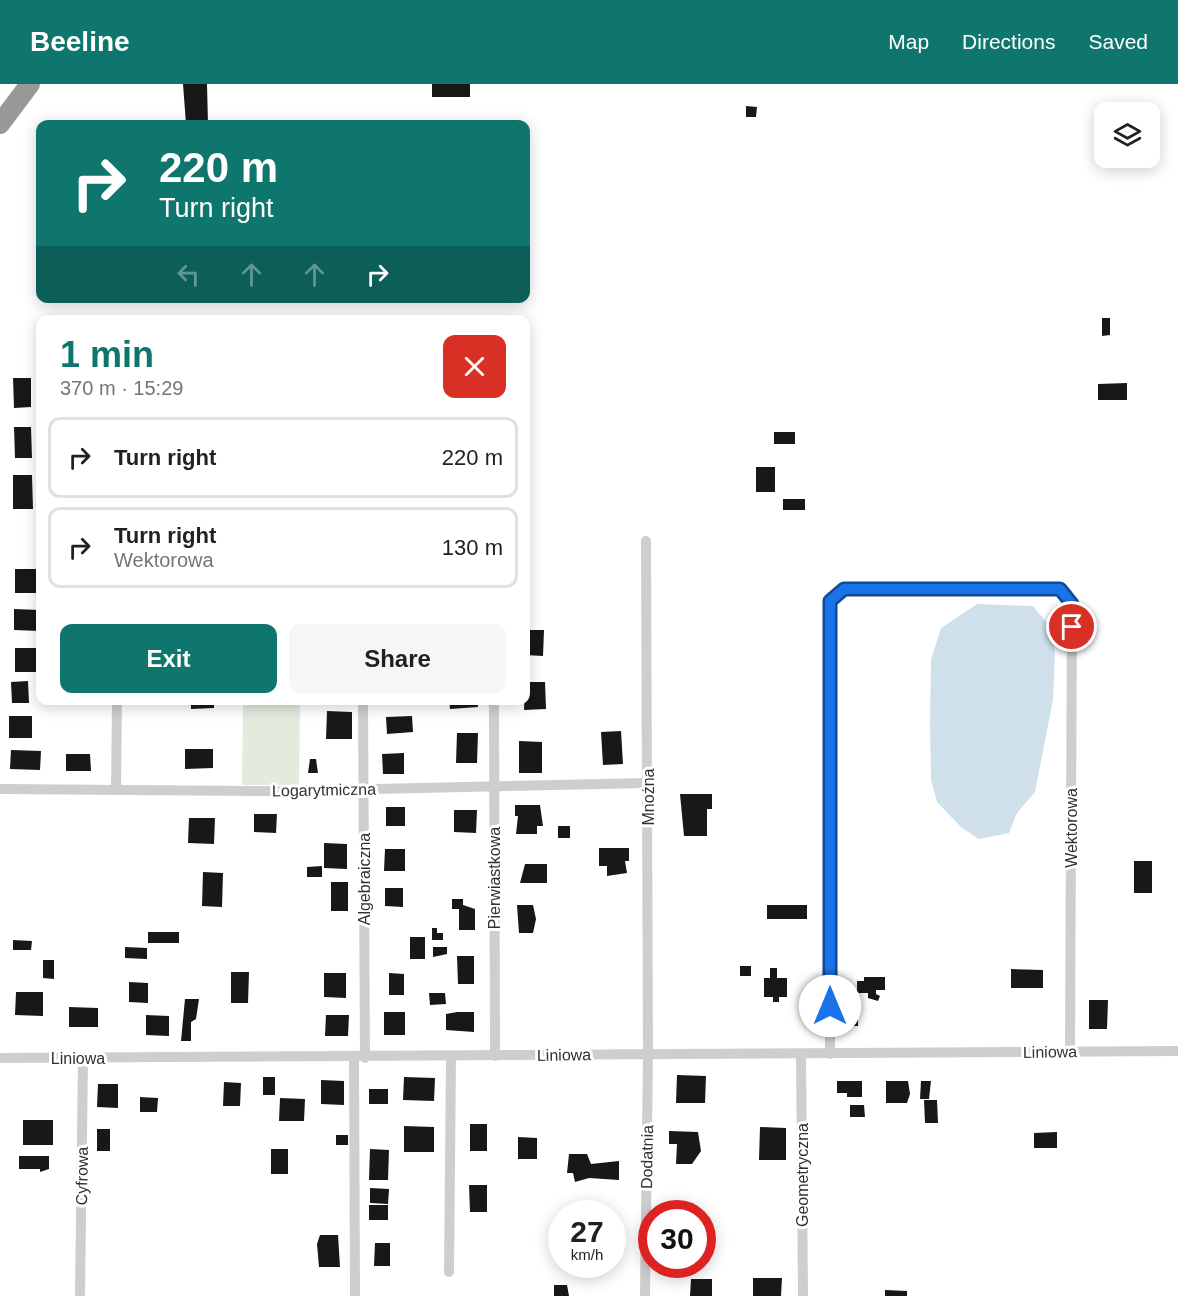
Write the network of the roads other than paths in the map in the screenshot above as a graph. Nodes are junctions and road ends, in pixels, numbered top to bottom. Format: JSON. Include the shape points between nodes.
{"nodes":[{"id":1,"x":30,"y":84,"type":"edge"},
{"id":2,"x":0,"y":124,"type":"edge"},
{"id":3,"x":646,"y":540,"type":"dead end"},
{"id":4,"x":117,"y":705,"type":"edge"},
{"id":5,"x":363,"y":705,"type":"edge"},
{"id":6,"x":494,"y":705,"type":"edge"},
{"id":7,"x":648,"y":783,"type":"junction"},
{"id":8,"x":494,"y":786,"type":"junction"},
{"id":9,"x":0,"y":789,"type":"edge"},
{"id":10,"x":116,"y":790,"type":"junction"},
{"id":11,"x":364,"y":792,"type":"junction"},
{"id":12,"x":1178,"y":1051,"type":"edge"},
{"id":13,"x":1070,"y":1052,"type":"junction"},
{"id":14,"x":648,"y":1054,"type":"junction"},
{"id":15,"x":801,"y":1054,"type":"junction"},
{"id":16,"x":830,"y":1054,"type":"junction"},
{"id":17,"x":451,"y":1056,"type":"junction"},
{"id":18,"x":495,"y":1056,"type":"junction"},
{"id":19,"x":0,"y":1058,"type":"edge"},
{"id":20,"x":83,"y":1058,"type":"junction"},
{"id":21,"x":359,"y":1058,"type":"junction"},
{"id":22,"x":449,"y":1272,"type":"dead end"},
{"id":23,"x":80,"y":1294,"type":"dead end"},
{"id":24,"x":355,"y":1296,"type":"edge"},
{"id":25,"x":645,"y":1296,"type":"edge"},
{"id":26,"x":803,"y":1296,"type":"edge"}],
"edges":[{"from":1,"to":2,"type":"highway"},
{"from":3,"to":7,"type":"street","name":"Mnożna"},
{"from":4,"to":10,"type":"street"},
{"from":5,"to":11,"type":"street","name":"Algebraiczna"},
{"from":6,"to":8,"type":"street","name":"Pierwiastkowa"},
{"from":7,"to":8,"type":"street","name":"Logarytmiczna"},
{"from":7,"to":14,"type":"street","name":"Mnożna"},
{"from":8,"to":11,"type":"street","name":"Logarytmiczna"},
{"from":8,"to":18,"type":"street","name":"Pierwiastkowa"},
{"from":9,"to":10,"type":"street","name":"Logarytmiczna"},
{"from":10,"to":11,"type":"street","name":"Logarytmiczna"},
{"from":11,"to":21,"type":"street","name":"Algebraiczna"},
{"from":12,"to":13,"type":"street","name":"Liniowa"},
{"from":13,"to":16,"type":"street","name":"Liniowa"},
{"from":13,"to":16,"type":"street","name":"Wektorowa","via":[[1072,604],[1060,589],[844,589],[830,601]]},
{"from":14,"to":15,"type":"street","name":"Liniowa"},
{"from":14,"to":18,"type":"street","name":"Liniowa"},
{"from":14,"to":25,"type":"street","name":"Dodatnia"},
{"from":15,"to":16,"type":"street","name":"Liniowa"},
{"from":15,"to":26,"type":"street","name":"Geometryczna"},
{"from":17,"to":18,"type":"street","name":"Liniowa"},
{"from":17,"to":21,"type":"street","name":"Liniowa"},
{"from":17,"to":22,"type":"street"},
{"from":19,"to":20,"type":"street","name":"Liniowa"},
{"from":20,"to":21,"type":"street","name":"Liniowa"},
{"from":20,"to":23,"type":"street","name":"Cyfrowa"},
{"from":21,"to":24,"type":"street","name":"Algebraiczna"}]}
